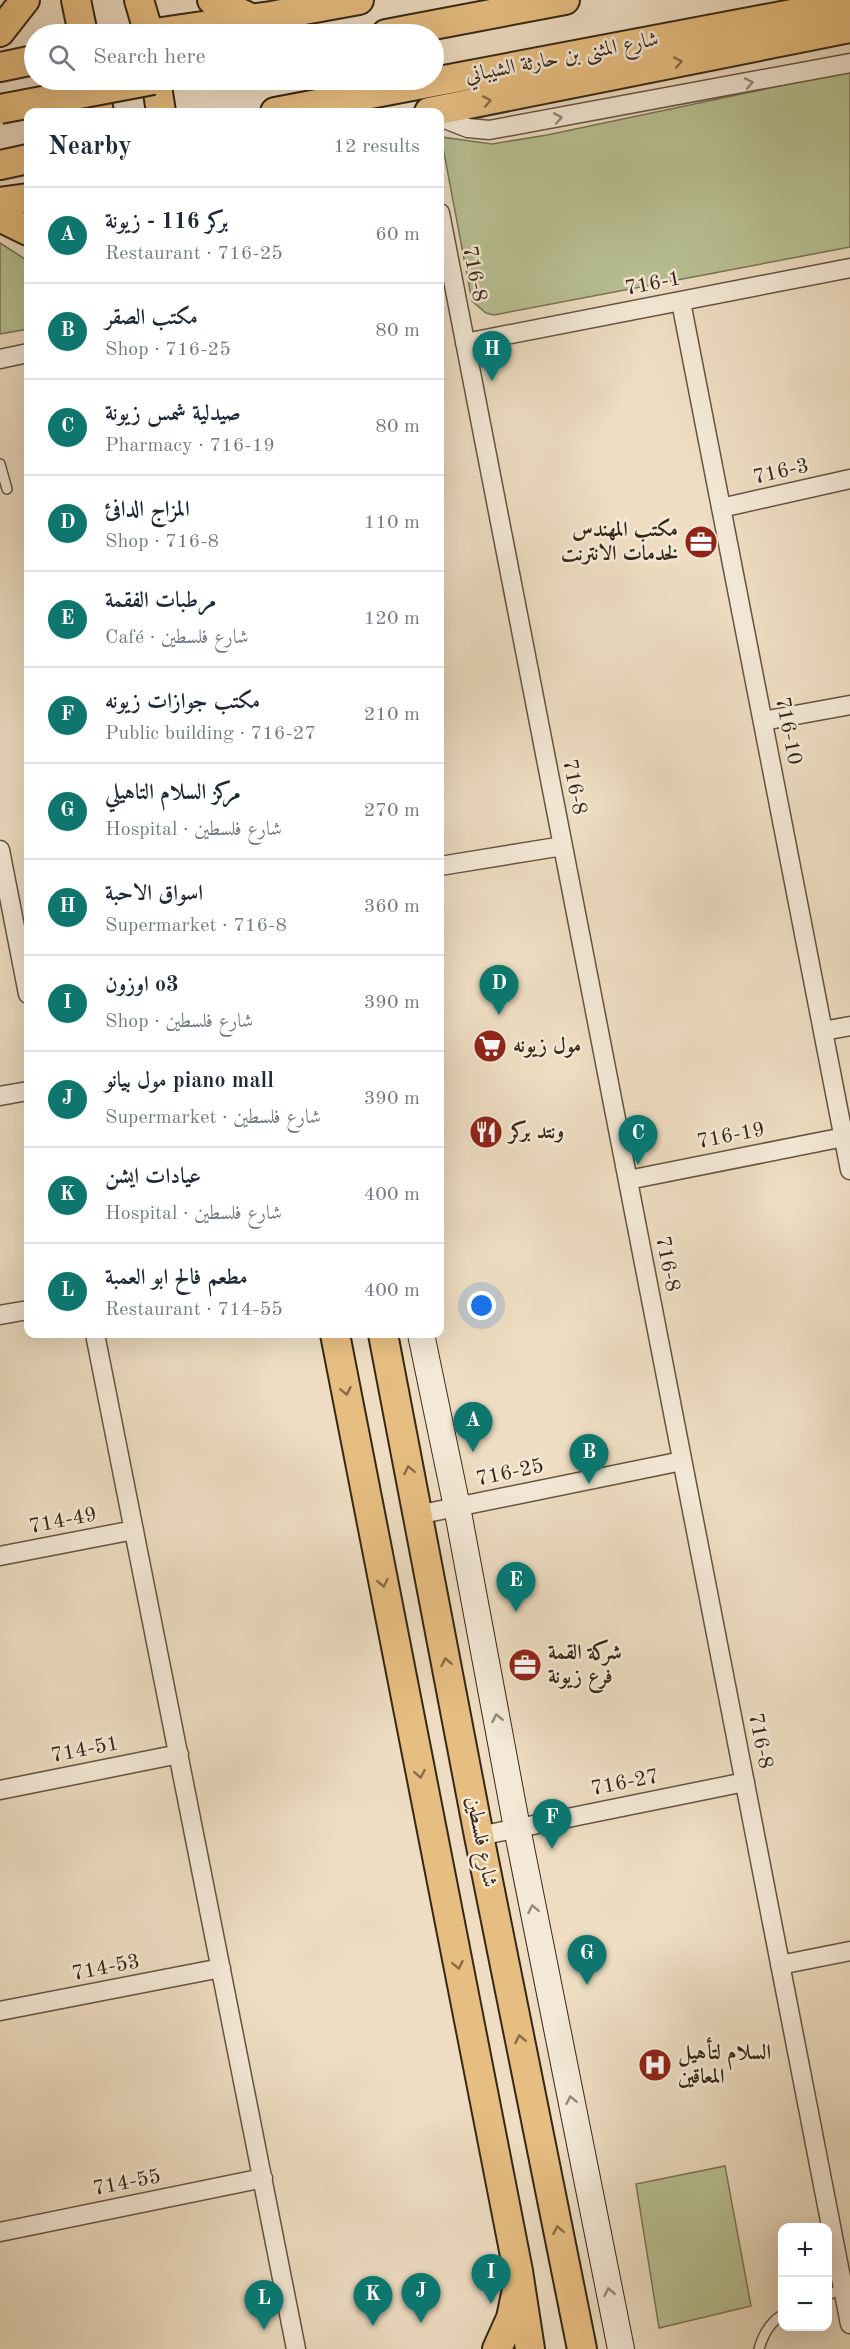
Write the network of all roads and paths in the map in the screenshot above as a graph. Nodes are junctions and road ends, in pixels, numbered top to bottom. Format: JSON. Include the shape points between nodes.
{"nodes":[{"id":1,"x":25,"y":0,"type":"edge"},
{"id":2,"x":76,"y":0,"type":"edge"},
{"id":3,"x":140,"y":0,"type":"edge"},
{"id":4,"x":212,"y":0,"type":"edge"},
{"id":5,"x":359,"y":0,"type":"edge"},
{"id":6,"x":565,"y":0,"type":"edge"},
{"id":7,"x":850,"y":3,"type":"edge"},
{"id":8,"x":253,"y":19,"type":"junction"},
{"id":9,"x":81,"y":24,"type":"edge"},
{"id":10,"x":146,"y":24,"type":"edge"},
{"id":11,"x":218,"y":24,"type":"edge"},
{"id":12,"x":441,"y":24,"type":"edge"},
{"id":13,"x":850,"y":28,"type":"edge"},
{"id":14,"x":0,"y":32,"type":"edge"},
{"id":15,"x":24,"y":62,"type":"edge"},
{"id":16,"x":850,"y":63,"type":"edge"},
{"id":17,"x":0,"y":67,"type":"edge"},
{"id":18,"x":444,"y":80,"type":"edge"},
{"id":19,"x":94,"y":90,"type":"edge"},
{"id":20,"x":101,"y":90,"type":"edge"},
{"id":21,"x":156,"y":90,"type":"edge"},
{"id":22,"x":393,"y":90,"type":"edge"},
{"id":23,"x":98,"y":108,"type":"edge"},
{"id":24,"x":160,"y":108,"type":"edge"},
{"id":25,"x":296,"y":108,"type":"edge"},
{"id":26,"x":0,"y":109,"type":"edge"},
{"id":27,"x":444,"y":109,"type":"edge"},
{"id":28,"x":444,"y":119,"type":"edge"},
{"id":29,"x":24,"y":160,"type":"edge"},
{"id":30,"x":0,"y":165,"type":"edge"},
{"id":31,"x":24,"y":199,"type":"edge"},
{"id":32,"x":0,"y":202,"type":"edge"},
{"id":33,"x":0,"y":217,"type":"edge"},
{"id":34,"x":24,"y":229,"type":"edge"},
{"id":35,"x":444,"y":261,"type":"edge"},
{"id":36,"x":850,"y":268,"type":"edge"},
{"id":37,"x":446,"y":285,"type":"edge"},
{"id":38,"x":681,"y":302,"type":"junction"},
{"id":39,"x":465,"y":343,"type":"junction"},
{"id":40,"x":24,"y":354,"type":"edge"},
{"id":41,"x":0,"y":359,"type":"edge"},
{"id":42,"x":0,"y":464,"type":"edge"},
{"id":43,"x":850,"y":479,"type":"edge"},
{"id":44,"x":7,"y":489,"type":"dead end"},
{"id":45,"x":721,"y":508,"type":"junction"},
{"id":46,"x":850,"y":705,"type":"edge"},
{"id":47,"x":763,"y":721,"type":"junction"},
{"id":48,"x":563,"y":846,"type":"junction"},
{"id":49,"x":0,"y":850,"type":"edge"},
{"id":50,"x":444,"y":865,"type":"edge"},
{"id":51,"x":2,"y":872,"type":"edge"},
{"id":52,"x":24,"y":975,"type":"edge"},
{"id":53,"x":850,"y":1026,"type":"edge"},
{"id":54,"x":823,"y":1031,"type":"junction"},
{"id":55,"x":24,"y":1092,"type":"edge"},
{"id":56,"x":0,"y":1096,"type":"edge"},
{"id":57,"x":844,"y":1137,"type":"junction"},
{"id":58,"x":850,"y":1170,"type":"edge"},
{"id":59,"x":628,"y":1180,"type":"junction"},
{"id":60,"x":24,"y":1311,"type":"edge"},
{"id":61,"x":0,"y":1315,"type":"edge"},
{"id":62,"x":97,"y":1338,"type":"edge"},
{"id":63,"x":336,"y":1338,"type":"edge"},
{"id":64,"x":385,"y":1338,"type":"edge"},
{"id":65,"x":422,"y":1338,"type":"edge"},
{"id":66,"x":682,"y":1461,"type":"junction"},
{"id":67,"x":457,"y":1507,"type":"junction"},
{"id":68,"x":417,"y":1515,"type":"junction"},
{"id":69,"x":134,"y":1530,"type":"junction"},
{"id":70,"x":0,"y":1556,"type":"edge"},
{"id":71,"x":179,"y":1754,"type":"junction"},
{"id":72,"x":745,"y":1782,"type":"junction"},
{"id":73,"x":0,"y":1790,"type":"edge"},
{"id":74,"x":518,"y":1828,"type":"junction"},
{"id":75,"x":479,"y":1836,"type":"junction"},
{"id":76,"x":850,"y":1951,"type":"edge"},
{"id":77,"x":780,"y":1965,"type":"junction"},
{"id":78,"x":221,"y":1968,"type":"junction"},
{"id":79,"x":0,"y":2011,"type":"edge"},
{"id":80,"x":262,"y":2178,"type":"junction"},
{"id":81,"x":0,"y":2232,"type":"edge"},
{"id":82,"x":518,"y":2271,"type":"junction"},
{"id":83,"x":835,"y":2291,"type":"edge"},
{"id":84,"x":778,"y":2318,"type":"edge"},
{"id":85,"x":850,"y":2324,"type":"edge"},
{"id":86,"x":296,"y":2349,"type":"edge"},
{"id":87,"x":497,"y":2349,"type":"edge"},
{"id":88,"x":530,"y":2349,"type":"edge"},
{"id":89,"x":582,"y":2349,"type":"edge"},
{"id":90,"x":621,"y":2349,"type":"edge"},
{"id":91,"x":759,"y":2349,"type":"edge"}],
"edges":[{"from":1,"to":14,"type":"main road"},
{"from":2,"to":9,"type":"main road"},
{"from":3,"to":10,"type":"main road"},
{"from":4,"to":8,"type":"main road"},
{"from":5,"to":8,"type":"main road"},
{"from":6,"to":12,"type":"main road"},
{"from":7,"to":18,"type":"main road","name":"شارع المثنى بن حارثة الشيباني"},
{"from":8,"to":11,"type":"main road"},
{"from":27,"to":13,"type":"main road","one_way":true},
{"from":15,"to":17,"type":"main road"},
{"from":28,"to":16,"type":"street","one_way":true,"via":[[468,128],[489,130]]},
{"from":19,"to":23,"type":"main road"},
{"from":20,"to":26,"type":"main road","bridge":true},
{"from":21,"to":24,"type":"main road"},
{"from":22,"to":25,"type":"main road","name":"شارع المثنى بن حارثة الشيباني"},
{"from":29,"to":30,"type":"main road"},
{"from":31,"to":32,"type":"main road"},
{"from":33,"to":34,"type":"main road"},
{"from":35,"to":37,"type":"street","name":"716-8"},
{"from":36,"to":38,"type":"street","name":"716-1"},
{"from":37,"to":39,"type":"street","name":"716-8"},
{"from":38,"to":39,"type":"street","name":"716-1"},
{"from":38,"to":45,"type":"street","name":"716-10"},
{"from":39,"to":48,"type":"street","name":"716-8"},
{"from":40,"to":41,"type":"street"},
{"from":42,"to":44,"type":"lane"},
{"from":43,"to":45,"type":"street","name":"716-3"},
{"from":45,"to":47,"type":"street","name":"716-10"},
{"from":46,"to":47,"type":"street"},
{"from":47,"to":54,"type":"street","name":"716-10"},
{"from":48,"to":50,"type":"street"},
{"from":48,"to":59,"type":"street","name":"716-8"},
{"from":49,"to":51,"type":"street"},
{"from":51,"to":52,"type":"street"},
{"from":53,"to":54,"type":"street"},
{"from":54,"to":57,"type":"street","name":"716-10"},
{"from":55,"to":56,"type":"street"},
{"from":57,"to":58,"type":"street","name":"716-10"},
{"from":57,"to":59,"type":"street","name":"716-19"},
{"from":59,"to":66,"type":"street","name":"716-8"},
{"from":60,"to":61,"type":"street"},
{"from":62,"to":69,"type":"street"},
{"from":63,"to":82,"type":"main road","one_way":true},
{"from":68,"to":64,"type":"main road","name":"شارع فلسطين","one_way":true},
{"from":65,"to":67,"type":"street"},
{"from":66,"to":67,"type":"street","name":"716-25"},
{"from":66,"to":72,"type":"street","name":"716-8"},
{"from":67,"to":68,"type":"street","name":"716-25"},
{"from":74,"to":67,"type":"street","one_way":true},
{"from":75,"to":68,"type":"main road","name":"شارع فلسطين","one_way":true},
{"from":69,"to":70,"type":"street","name":"714-49"},
{"from":69,"to":71,"type":"street"},
{"from":71,"to":73,"type":"street","name":"714-51"},
{"from":71,"to":78,"type":"street"},
{"from":72,"to":74,"type":"street","name":"716-27"},
{"from":72,"to":77,"type":"street","name":"716-8"},
{"from":74,"to":75,"type":"street","name":"716-27"},
{"from":90,"to":74,"type":"street","one_way":true},
{"from":89,"to":75,"type":"main road","name":"شارع فلسطين","one_way":true},
{"from":76,"to":77,"type":"street"},
{"from":77,"to":83,"type":"street","name":"716-8"},
{"from":78,"to":79,"type":"street","name":"714-53"},
{"from":78,"to":80,"type":"street"},
{"from":80,"to":81,"type":"street","name":"714-55"},
{"from":80,"to":86,"type":"street"},
{"from":82,"to":87,"type":"main road","via":[[512,2318]]},
{"from":82,"to":88,"type":"main road"},
{"from":83,"to":85,"type":"street","name":"716-8"},
{"from":84,"to":91,"type":"lane","via":[[763,2335]]}]}
